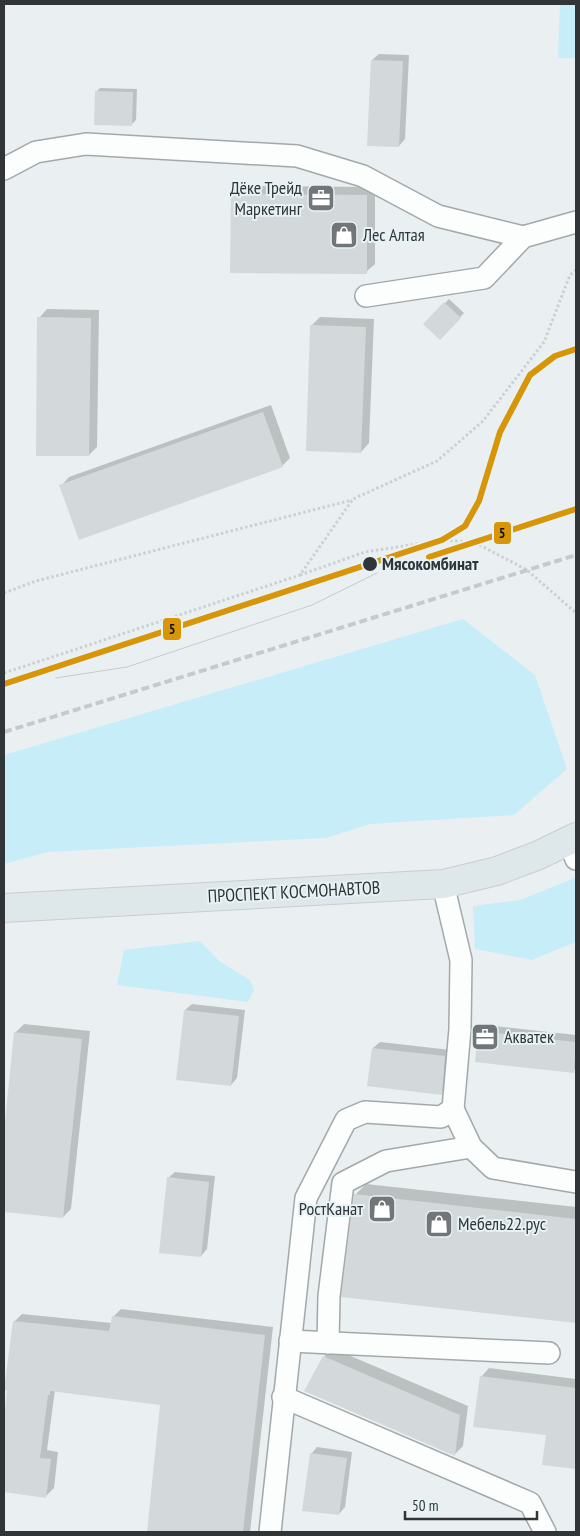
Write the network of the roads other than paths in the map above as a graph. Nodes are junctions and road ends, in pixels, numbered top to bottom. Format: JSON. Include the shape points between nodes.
{"nodes":[{"id":1,"x":4,"y":169,"type":"edge"},
{"id":2,"x":576,"y":222,"type":"edge"},
{"id":3,"x":523,"y":237,"type":"junction"},
{"id":4,"x":366,"y":296,"type":"dead end"},
{"id":5,"x":574,"y":845,"type":"edge"},
{"id":6,"x":443,"y":884,"type":"junction"},
{"id":7,"x":4,"y":908,"type":"edge"},
{"id":8,"x":453,"y":1109,"type":"junction"},
{"id":9,"x":471,"y":1147,"type":"junction"},
{"id":10,"x":576,"y":1182,"type":"edge"},
{"id":11,"x":290,"y":1341,"type":"junction"},
{"id":12,"x":328,"y":1343,"type":"junction"},
{"id":13,"x":549,"y":1353,"type":"dead end"},
{"id":14,"x":283,"y":1397,"type":"junction"},
{"id":15,"x":270,"y":1532,"type":"edge"},
{"id":16,"x":545,"y":1532,"type":"edge"}],
"edges":[{"from":1,"to":3,"type":"lane","via":[[36,152],[86,144],[297,156],[363,176],[438,216]]},
{"from":2,"to":3,"type":"lane"},
{"from":3,"to":4,"type":"lane","via":[[484,278]]},
{"from":5,"to":6,"type":"main road","name":"ПРОСПЕКТ КОСМОНАВТОВ","via":[[497,871]]},
{"from":6,"to":7,"type":"main road","name":"ПРОСПЕКТ КОСМОНАВТОВ"},
{"from":6,"to":8,"type":"lane","via":[[460,960],[460,1029]]},
{"from":8,"to":9,"type":"lane"},
{"from":8,"to":11,"type":"lane","via":[[441,1117],[365,1112],[346,1120],[306,1198]]},
{"from":9,"to":10,"type":"lane","via":[[493,1168]]},
{"from":9,"to":12,"type":"lane","via":[[386,1161],[343,1183],[329,1296]]},
{"from":11,"to":12,"type":"lane"},
{"from":11,"to":14,"type":"lane"},
{"from":12,"to":13,"type":"lane"},
{"from":14,"to":15,"type":"lane"},
{"from":14,"to":16,"type":"lane","via":[[530,1503]]}]}
